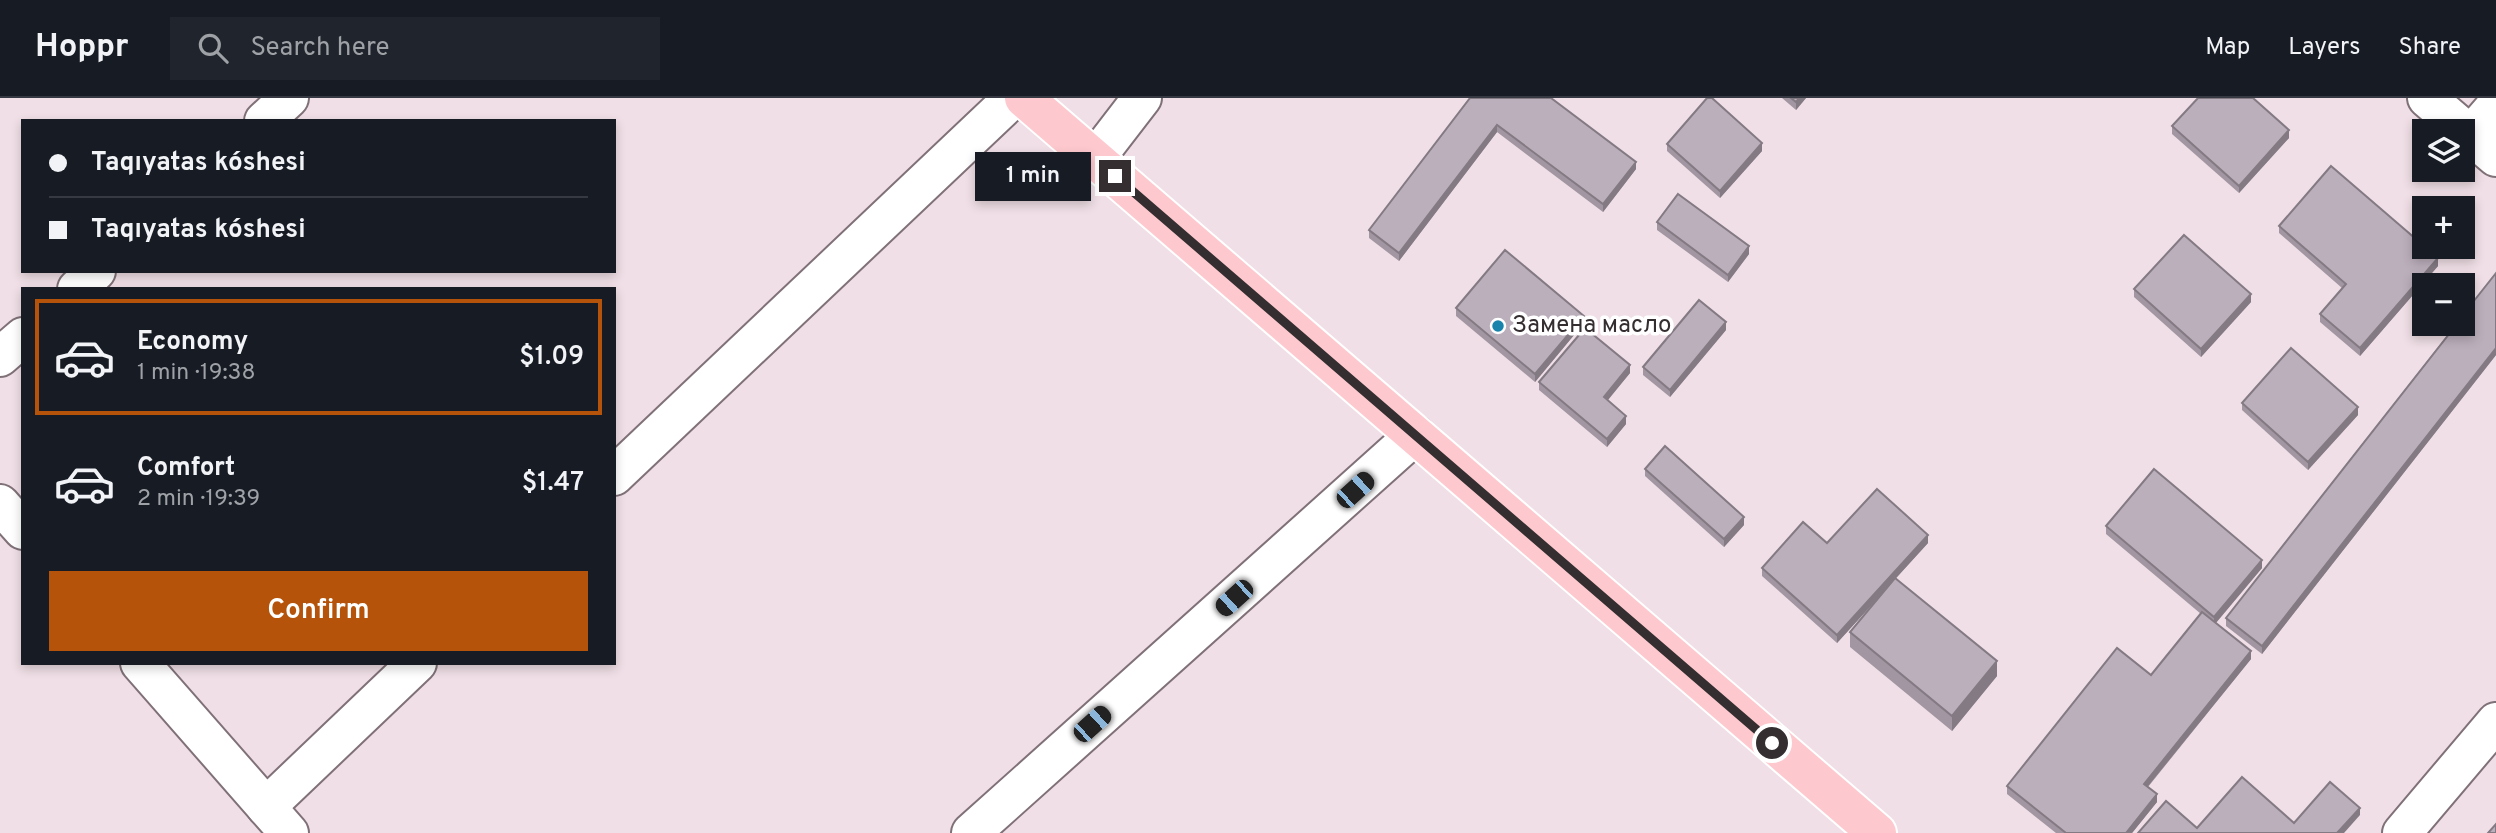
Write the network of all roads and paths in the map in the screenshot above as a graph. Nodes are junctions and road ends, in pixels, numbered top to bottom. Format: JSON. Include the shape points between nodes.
{"nodes":[{"id":1,"x":289,"y":98,"type":"edge"},
{"id":2,"x":1013,"y":98,"type":"edge"},
{"id":3,"x":1024,"y":98,"type":"edge"},
{"id":4,"x":1142,"y":98,"type":"edge"},
{"id":5,"x":2427,"y":98,"type":"edge"},
{"id":6,"x":2496,"y":106,"type":"edge"},
{"id":7,"x":266,"y":119,"type":"edge"},
{"id":8,"x":2483,"y":146,"type":"edge"},
{"id":9,"x":1095,"y":159,"type":"junction"},
{"id":10,"x":94,"y":273,"type":"edge"},
{"id":11,"x":78,"y":287,"type":"edge"},
{"id":12,"x":21,"y":339,"type":"edge"},
{"id":13,"x":0,"y":357,"type":"edge"},
{"id":14,"x":1416,"y":435,"type":"junction"},
{"id":15,"x":616,"y":475,"type":"edge"},
{"id":16,"x":0,"y":504,"type":"edge"},
{"id":17,"x":21,"y":528,"type":"edge"},
{"id":18,"x":142,"y":665,"type":"edge"},
{"id":19,"x":416,"y":665,"type":"edge"},
{"id":20,"x":2493,"y":730,"type":"edge"},
{"id":21,"x":278,"y":820,"type":"edge"},
{"id":22,"x":971,"y":833,"type":"edge"},
{"id":23,"x":1877,"y":833,"type":"edge"},
{"id":24,"x":2402,"y":833,"type":"edge"}],
"edges":[{"from":1,"to":7,"type":"street"},
{"from":2,"to":15,"type":"street"},
{"from":3,"to":9,"type":"main road"},
{"from":4,"to":9,"type":"street"},
{"from":5,"to":8,"type":"street"},
{"from":6,"to":8,"type":"street"},
{"from":9,"to":14,"type":"main road"},
{"from":10,"to":11,"type":"street"},
{"from":12,"to":13,"type":"street"},
{"from":14,"to":22,"type":"street"},
{"from":14,"to":23,"type":"main road"},
{"from":16,"to":17,"type":"street"},
{"from":18,"to":21,"type":"street"},
{"from":19,"to":21,"type":"street"},
{"from":20,"to":24,"type":"street"}]}
